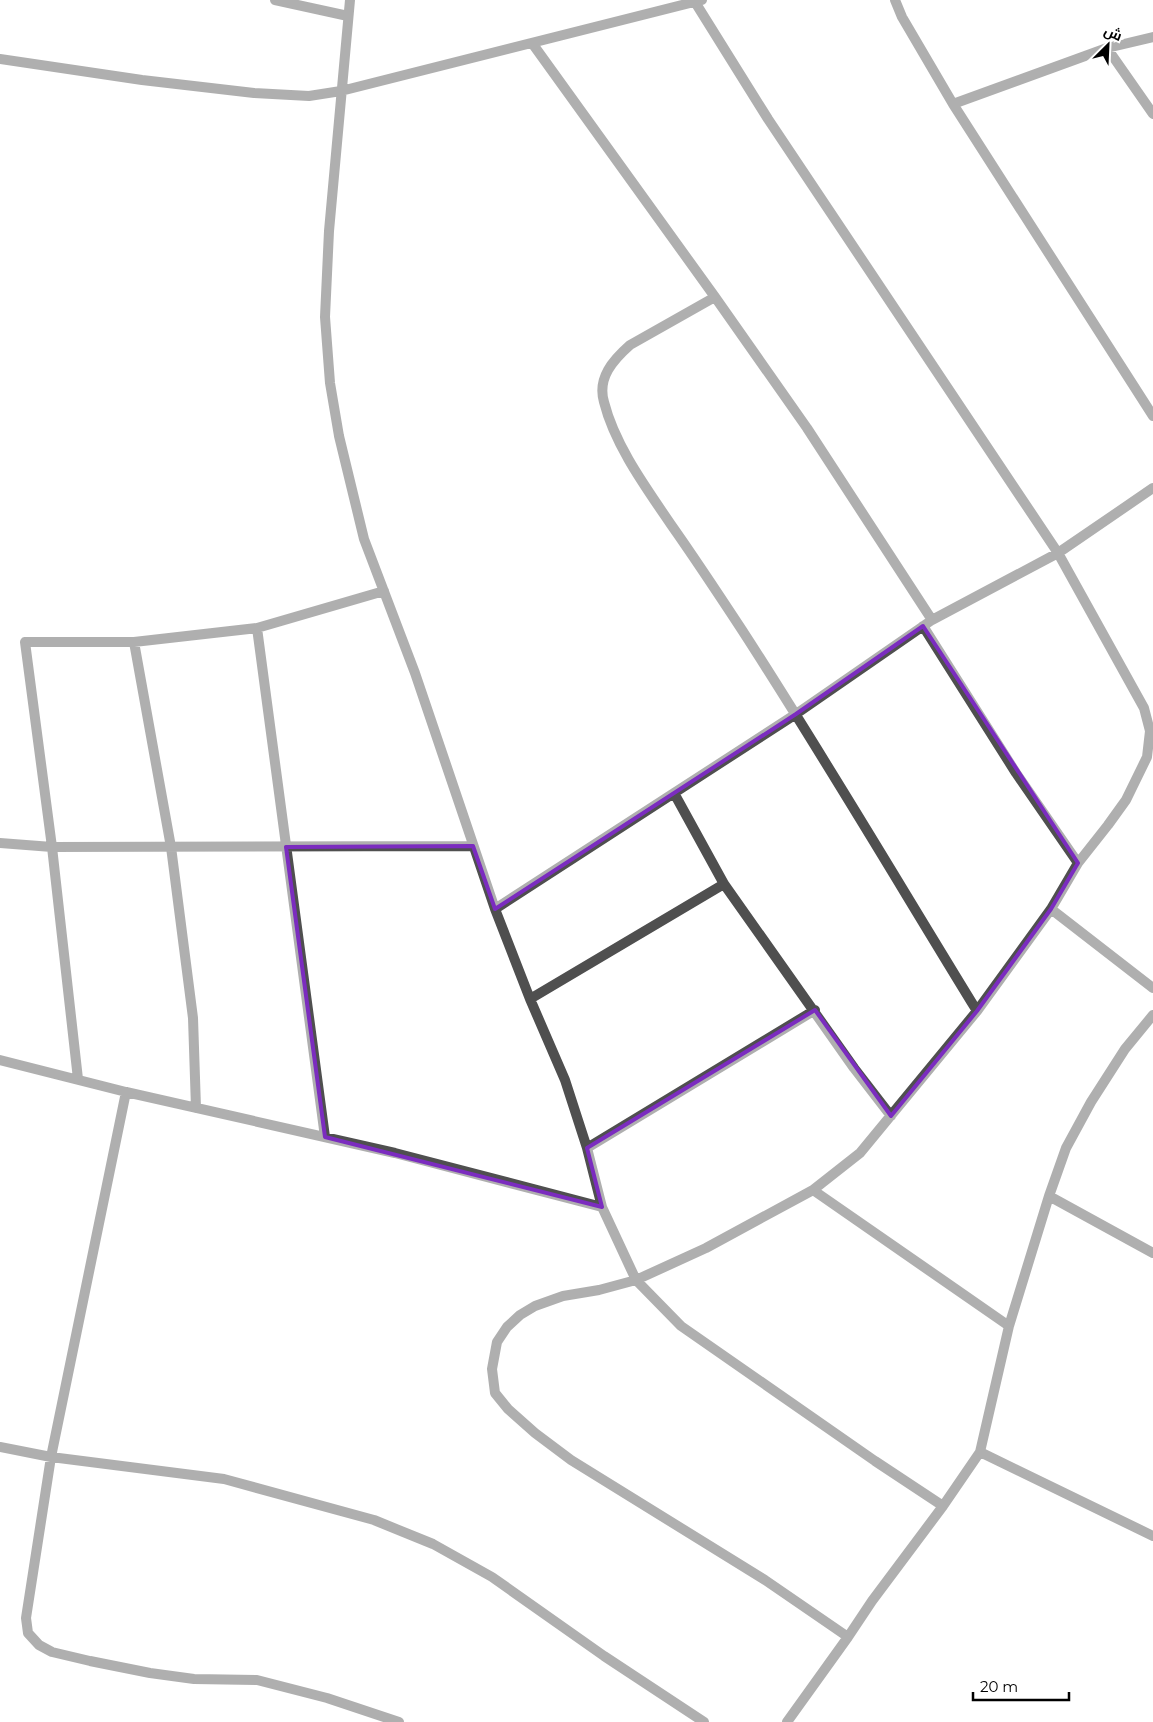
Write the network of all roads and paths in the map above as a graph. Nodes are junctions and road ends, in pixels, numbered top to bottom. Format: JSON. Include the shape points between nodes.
{"nodes":[{"id":1,"x":275,"y":0,"type":"edge"},
{"id":2,"x":350,"y":0,"type":"edge"},
{"id":3,"x":895,"y":0,"type":"edge"},
{"id":4,"x":698,"y":1,"type":"edge"},
{"id":5,"x":348,"y":16,"type":"junction"},
{"id":6,"x":1153,"y":37,"type":"edge"},
{"id":7,"x":532,"y":43,"type":"junction"},
{"id":8,"x":1107,"y":48,"type":"junction"},
{"id":9,"x":0,"y":59,"type":"edge"},
{"id":10,"x":341,"y":91,"type":"junction"},
{"id":11,"x":953,"y":104,"type":"junction"},
{"id":12,"x":1153,"y":114,"type":"edge"},
{"id":13,"x":716,"y":297,"type":"junction"},
{"id":14,"x":1153,"y":416,"type":"edge"},
{"id":15,"x":1153,"y":488,"type":"edge"},
{"id":16,"x":1058,"y":553,"type":"junction"},
{"id":17,"x":384,"y":591,"type":"junction"},
{"id":18,"x":932,"y":620,"type":"junction"},
{"id":19,"x":923,"y":626,"type":"junction"},
{"id":20,"x":257,"y":628,"type":"junction"},
{"id":21,"x":134,"y":642,"type":"junction"},
{"id":22,"x":796,"y":714,"type":"junction"},
{"id":23,"x":674,"y":794,"type":"junction"},
{"id":24,"x":0,"y":843,"type":"edge"},
{"id":25,"x":473,"y":846,"type":"junction"},
{"id":26,"x":171,"y":847,"type":"junction"},
{"id":27,"x":286,"y":847,"type":"junction"},
{"id":28,"x":52,"y":848,"type":"junction"},
{"id":29,"x":1078,"y":863,"type":"junction"},
{"id":30,"x":724,"y":884,"type":"junction"},
{"id":31,"x":495,"y":909,"type":"junction"},
{"id":32,"x":1051,"y":909,"type":"junction"},
{"id":33,"x":1153,"y":988,"type":"edge"},
{"id":34,"x":530,"y":999,"type":"junction"},
{"id":35,"x":815,"y":1010,"type":"junction"},
{"id":36,"x":977,"y":1012,"type":"junction"},
{"id":37,"x":1153,"y":1015,"type":"edge"},
{"id":38,"x":0,"y":1060,"type":"edge"},
{"id":39,"x":78,"y":1079,"type":"junction"},
{"id":40,"x":126,"y":1092,"type":"junction"},
{"id":41,"x":196,"y":1108,"type":"junction"},
{"id":42,"x":891,"y":1116,"type":"junction"},
{"id":43,"x":326,"y":1137,"type":"junction"},
{"id":44,"x":587,"y":1148,"type":"junction"},
{"id":45,"x":813,"y":1190,"type":"junction"},
{"id":46,"x":1049,"y":1196,"type":"junction"},
{"id":47,"x":602,"y":1207,"type":"junction"},
{"id":48,"x":1153,"y":1253,"type":"edge"},
{"id":49,"x":636,"y":1280,"type":"junction"},
{"id":50,"x":1009,"y":1326,"type":"junction"},
{"id":51,"x":0,"y":1447,"type":"edge"},
{"id":52,"x":980,"y":1452,"type":"junction"},
{"id":53,"x":51,"y":1457,"type":"junction"},
{"id":54,"x":943,"y":1506,"type":"junction"},
{"id":55,"x":1153,"y":1536,"type":"edge"},
{"id":56,"x":848,"y":1637,"type":"junction"},
{"id":57,"x":399,"y":1722,"type":"edge"},
{"id":58,"x":704,"y":1722,"type":"edge"},
{"id":59,"x":787,"y":1722,"type":"edge"}],
"edges":[{"from":1,"to":5,"type":"street"},
{"from":2,"to":5,"type":"street"},
{"from":3,"to":11,"type":"street"},
{"from":4,"to":7,"type":"street"},
{"from":4,"to":16,"type":"street","via":[[768,119]]},
{"from":5,"to":10,"type":"street"},
{"from":6,"to":8,"type":"street"},
{"from":7,"to":10,"type":"street"},
{"from":7,"to":13,"type":"street"},
{"from":8,"to":11,"type":"street"},
{"from":8,"to":12,"type":"street"},
{"from":9,"to":10,"type":"street","via":[[254,93],[309,96]]},
{"from":10,"to":17,"type":"street","via":[[325,317],[330,383],[364,539]]},
{"from":11,"to":14,"type":"street"},
{"from":13,"to":18,"type":"street","via":[[807,428]]},
{"from":13,"to":22,"type":"street","via":[[618,356],[607,370],[602,386],[603,401],[643,483]]},
{"from":15,"to":16,"type":"street"},
{"from":16,"to":18,"type":"street"},
{"from":16,"to":29,"type":"street","via":[[1144,708],[1150,731],[1147,757],[1126,800]]},
{"from":17,"to":20,"type":"street"},
{"from":17,"to":25,"type":"street","via":[[415,672]]},
{"from":18,"to":19,"type":"street"},
{"from":19,"to":22,"type":"street"},
{"from":19,"to":29,"type":"street","via":[[1016,773]]},
{"from":20,"to":21,"type":"street"},
{"from":20,"to":27,"type":"street"},
{"from":21,"to":26,"type":"street"},
{"from":21,"to":28,"type":"street","via":[[25,642]]},
{"from":22,"to":23,"type":"street"},
{"from":22,"to":36,"type":"street"},
{"from":23,"to":30,"type":"street"},
{"from":23,"to":31,"type":"street"},
{"from":24,"to":28,"type":"street"},
{"from":25,"to":27,"type":"street"},
{"from":25,"to":31,"type":"street"},
{"from":26,"to":27,"type":"street"},
{"from":26,"to":28,"type":"street"},
{"from":26,"to":41,"type":"street","via":[[193,1018]]},
{"from":27,"to":43,"type":"street"},
{"from":28,"to":39,"type":"street"},
{"from":29,"to":32,"type":"street"},
{"from":30,"to":34,"type":"street"},
{"from":30,"to":35,"type":"street"},
{"from":31,"to":34,"type":"street"},
{"from":32,"to":33,"type":"street"},
{"from":32,"to":36,"type":"street"},
{"from":34,"to":44,"type":"street","via":[[565,1080]]},
{"from":35,"to":42,"type":"street"},
{"from":35,"to":44,"type":"street"},
{"from":36,"to":42,"type":"street"},
{"from":37,"to":46,"type":"street","via":[[1125,1049],[1091,1102],[1066,1148]]},
{"from":38,"to":39,"type":"street"},
{"from":39,"to":40,"type":"street"},
{"from":40,"to":41,"type":"street"},
{"from":40,"to":53,"type":"street"},
{"from":41,"to":43,"type":"street"},
{"from":42,"to":45,"type":"street","via":[[860,1153]]},
{"from":43,"to":47,"type":"street"},
{"from":44,"to":47,"type":"street"},
{"from":45,"to":49,"type":"street","via":[[706,1248]]},
{"from":45,"to":50,"type":"street"},
{"from":46,"to":48,"type":"street"},
{"from":46,"to":50,"type":"street"},
{"from":47,"to":49,"type":"street"},
{"from":49,"to":54,"type":"street","via":[[681,1326]]},
{"from":49,"to":56,"type":"street","via":[[563,1296],[520,1315],[497,1342],[492,1369],[495,1392],[528,1427],[571,1460],[766,1580]]},
{"from":50,"to":52,"type":"street"},
{"from":51,"to":53,"type":"street"},
{"from":52,"to":54,"type":"street"},
{"from":52,"to":55,"type":"street"},
{"from":53,"to":57,"type":"street","via":[[26,1618],[28,1633],[39,1645],[52,1652],[150,1673],[194,1679],[256,1680],[327,1698]]},
{"from":53,"to":58,"type":"street","via":[[224,1479],[383,1524],[433,1544],[492,1577]]},
{"from":54,"to":56,"type":"street"},
{"from":56,"to":59,"type":"street"}]}
